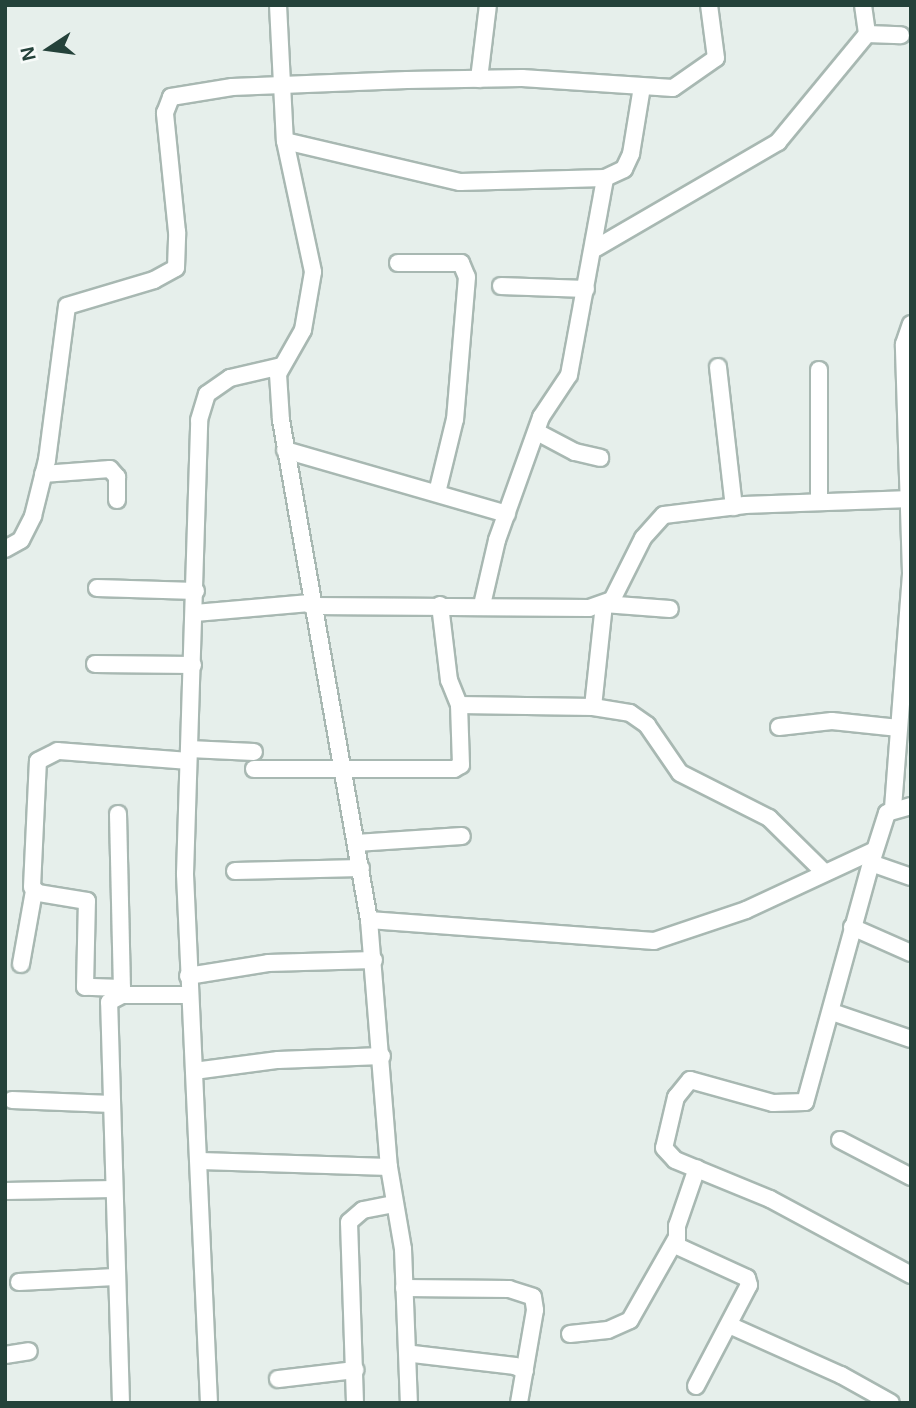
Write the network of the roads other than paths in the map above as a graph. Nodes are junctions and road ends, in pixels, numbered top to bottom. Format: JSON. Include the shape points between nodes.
{"nodes":[{"id":1,"x":278,"y":5,"type":"edge"},
{"id":2,"x":488,"y":5,"type":"edge"},
{"id":3,"x":709,"y":5,"type":"edge"},
{"id":4,"x":863,"y":5,"type":"edge"},
{"id":5,"x":867,"y":34,"type":"junction"},
{"id":6,"x":901,"y":35,"type":"dead end"},
{"id":7,"x":479,"y":79,"type":"junction"},
{"id":8,"x":279,"y":84,"type":"junction"},
{"id":9,"x":642,"y":87,"type":"junction"},
{"id":10,"x":285,"y":141,"type":"junction"},
{"id":11,"x":605,"y":178,"type":"junction"},
{"id":12,"x":596,"y":248,"type":"junction"},
{"id":13,"x":398,"y":263,"type":"dead end"},
{"id":14,"x":501,"y":286,"type":"dead end"},
{"id":15,"x":586,"y":289,"type":"junction"},
{"id":16,"x":911,"y":324,"type":"edge"},
{"id":17,"x":282,"y":366,"type":"junction"},
{"id":18,"x":718,"y":367,"type":"dead end"},
{"id":19,"x":819,"y":370,"type":"dead end"},
{"id":20,"x":537,"y":432,"type":"junction"},
{"id":21,"x":285,"y":450,"type":"junction"},
{"id":22,"x":600,"y":458,"type":"dead end"},
{"id":23,"x":43,"y":474,"type":"junction"},
{"id":24,"x":437,"y":493,"type":"junction"},
{"id":25,"x":910,"y":499,"type":"edge"},
{"id":26,"x":117,"y":500,"type":"dead end"},
{"id":27,"x":819,"y":502,"type":"junction"},
{"id":28,"x":734,"y":507,"type":"junction"},
{"id":29,"x":507,"y":514,"type":"junction"},
{"id":30,"x":5,"y":548,"type":"edge"},
{"id":31,"x":97,"y":588,"type":"dead end"},
{"id":32,"x":196,"y":591,"type":"junction"},
{"id":33,"x":311,"y":604,"type":"junction"},
{"id":34,"x":604,"y":604,"type":"junction"},
{"id":35,"x":440,"y":605,"type":"junction"},
{"id":36,"x":482,"y":605,"type":"junction"},
{"id":37,"x":670,"y":609,"type":"dead end"},
{"id":38,"x":195,"y":613,"type":"junction"},
{"id":39,"x":95,"y":664,"type":"dead end"},
{"id":40,"x":193,"y":665,"type":"junction"},
{"id":41,"x":459,"y":705,"type":"junction"},
{"id":42,"x":593,"y":707,"type":"junction"},
{"id":43,"x":779,"y":727,"type":"dead end"},
{"id":44,"x":899,"y":728,"type":"junction"},
{"id":45,"x":188,"y":755,"type":"junction"},
{"id":46,"x":344,"y":771,"type":"junction"},
{"id":47,"x":911,"y":806,"type":"edge"},
{"id":48,"x":893,"y":808,"type":"junction"},
{"id":49,"x":118,"y":814,"type":"dead end"},
{"id":50,"x":462,"y":836,"type":"dead end"},
{"id":51,"x":356,"y":843,"type":"junction"},
{"id":52,"x":872,"y":857,"type":"junction"},
{"id":53,"x":360,"y":868,"type":"junction"},
{"id":54,"x":235,"y":871,"type":"dead end"},
{"id":55,"x":825,"y":873,"type":"junction"},
{"id":56,"x":911,"y":877,"type":"edge"},
{"id":57,"x":34,"y":891,"type":"junction"},
{"id":58,"x":369,"y":920,"type":"junction"},
{"id":59,"x":852,"y":927,"type":"junction"},
{"id":60,"x":911,"y":953,"type":"edge"},
{"id":61,"x":374,"y":960,"type":"junction"},
{"id":62,"x":21,"y":964,"type":"dead end"},
{"id":63,"x":188,"y":976,"type":"junction"},
{"id":64,"x":122,"y":991,"type":"junction"},
{"id":65,"x":188,"y":995,"type":"junction"},
{"id":66,"x":832,"y":1012,"type":"junction"},
{"id":67,"x":911,"y":1039,"type":"edge"},
{"id":68,"x":382,"y":1056,"type":"junction"},
{"id":69,"x":194,"y":1071,"type":"junction"},
{"id":70,"x":12,"y":1100,"type":"dead end"},
{"id":71,"x":112,"y":1104,"type":"junction"},
{"id":72,"x":840,"y":1140,"type":"dead end"},
{"id":73,"x":201,"y":1161,"type":"junction"},
{"id":74,"x":389,"y":1167,"type":"junction"},
{"id":75,"x":697,"y":1168,"type":"junction"},
{"id":76,"x":911,"y":1177,"type":"edge"},
{"id":77,"x":114,"y":1189,"type":"junction"},
{"id":78,"x":5,"y":1191,"type":"edge"},
{"id":79,"x":394,"y":1204,"type":"junction"},
{"id":80,"x":676,"y":1240,"type":"junction"},
{"id":81,"x":911,"y":1275,"type":"edge"},
{"id":82,"x":115,"y":1277,"type":"junction"},
{"id":83,"x":19,"y":1282,"type":"dead end"},
{"id":84,"x":404,"y":1288,"type":"junction"},
{"id":85,"x":729,"y":1325,"type":"junction"},
{"id":86,"x":570,"y":1334,"type":"dead end"},
{"id":87,"x":29,"y":1351,"type":"dead end"},
{"id":88,"x":413,"y":1354,"type":"dead end"},
{"id":89,"x":5,"y":1355,"type":"edge"},
{"id":90,"x":355,"y":1370,"type":"junction"},
{"id":91,"x":525,"y":1371,"type":"junction"},
{"id":92,"x":278,"y":1379,"type":"dead end"},
{"id":93,"x":696,"y":1386,"type":"dead end"},
{"id":94,"x":121,"y":1403,"type":"edge"},
{"id":95,"x":209,"y":1403,"type":"edge"},
{"id":96,"x":355,"y":1403,"type":"edge"},
{"id":97,"x":409,"y":1403,"type":"edge"},
{"id":98,"x":519,"y":1403,"type":"edge"},
{"id":99,"x":891,"y":1403,"type":"edge"}],
"edges":[{"from":1,"to":8,"type":"street"},
{"from":2,"to":7,"type":"street"},
{"from":3,"to":9,"type":"street","via":[[715,61],[673,88]]},
{"from":4,"to":5,"type":"street"},
{"from":5,"to":6,"type":"street"},
{"from":5,"to":12,"type":"street","via":[[778,142]]},
{"from":7,"to":8,"type":"street"},
{"from":7,"to":9,"type":"street"},
{"from":8,"to":10,"type":"street"},
{"from":8,"to":23,"type":"street","via":[[194,90],[167,103],[177,265],[154,280],[67,306]]},
{"from":9,"to":11,"type":"street","via":[[628,162]]},
{"from":10,"to":11,"type":"street","via":[[460,182]]},
{"from":10,"to":17,"type":"street","via":[[313,272],[303,330]]},
{"from":11,"to":12,"type":"street"},
{"from":12,"to":15,"type":"street"},
{"from":13,"to":24,"type":"street","via":[[461,263],[467,276],[455,419]]},
{"from":14,"to":15,"type":"street"},
{"from":15,"to":20,"type":"street","via":[[569,375],[544,409]]},
{"from":16,"to":25,"type":"street","via":[[904,344]]},
{"from":17,"to":21,"type":"street","via":[[277,378]]},
{"from":17,"to":32,"type":"street","via":[[230,378],[207,394],[201,406]]},
{"from":18,"to":28,"type":"street"},
{"from":19,"to":27,"type":"street"},
{"from":20,"to":22,"type":"street","via":[[575,452]]},
{"from":20,"to":29,"type":"street"},
{"from":21,"to":24,"type":"street"},
{"from":21,"to":33,"type":"street"},
{"from":23,"to":26,"type":"street","via":[[110,469],[117,477]]},
{"from":23,"to":30,"type":"street","via":[[25,532]]},
{"from":24,"to":29,"type":"street"},
{"from":25,"to":27,"type":"street"},
{"from":25,"to":44,"type":"street","via":[[911,573]]},
{"from":27,"to":28,"type":"street"},
{"from":28,"to":34,"type":"street","via":[[659,518],[643,538],[612,600]]},
{"from":29,"to":36,"type":"street"},
{"from":31,"to":32,"type":"street"},
{"from":32,"to":38,"type":"street"},
{"from":33,"to":35,"type":"street"},
{"from":33,"to":38,"type":"street"},
{"from":33,"to":46,"type":"street"},
{"from":34,"to":36,"type":"street"},
{"from":34,"to":37,"type":"street"},
{"from":34,"to":42,"type":"street"},
{"from":35,"to":36,"type":"street"},
{"from":35,"to":41,"type":"street","via":[[449,680]]},
{"from":38,"to":40,"type":"street"},
{"from":39,"to":40,"type":"street"},
{"from":40,"to":45,"type":"street"},
{"from":41,"to":42,"type":"street"},
{"from":41,"to":46,"type":"street","via":[[461,765],[454,769]]},
{"from":42,"to":55,"type":"street","via":[[614,708],[641,720],[680,773],[769,818]]},
{"from":43,"to":44,"type":"street","via":[[832,721]]},
{"from":44,"to":48,"type":"street"},
{"from":45,"to":46,"type":"street"},
{"from":45,"to":57,"type":"street","via":[[58,751],[40,758]]},
{"from":45,"to":63,"type":"street"},
{"from":46,"to":51,"type":"street"},
{"from":47,"to":48,"type":"street"},
{"from":48,"to":52,"type":"street","via":[[887,813]]},
{"from":49,"to":64,"type":"street"},
{"from":50,"to":51,"type":"street"},
{"from":51,"to":53,"type":"street"},
{"from":52,"to":55,"type":"street"},
{"from":52,"to":56,"type":"street"},
{"from":52,"to":59,"type":"street"},
{"from":53,"to":54,"type":"street"},
{"from":53,"to":58,"type":"street"},
{"from":55,"to":58,"type":"street","via":[[746,910],[654,941]]},
{"from":57,"to":62,"type":"street"},
{"from":57,"to":64,"type":"street","via":[[87,901],[85,987]]},
{"from":58,"to":61,"type":"street"},
{"from":59,"to":60,"type":"street"},
{"from":59,"to":66,"type":"street"},
{"from":61,"to":63,"type":"street","via":[[268,963]]},
{"from":61,"to":68,"type":"street"},
{"from":63,"to":65,"type":"street"},
{"from":64,"to":65,"type":"street"},
{"from":64,"to":71,"type":"street","via":[[109,1002]]},
{"from":65,"to":69,"type":"street"},
{"from":66,"to":67,"type":"street"},
{"from":66,"to":75,"type":"street","via":[[813,1086],[799,1106],[773,1103],[701,1080],[684,1083],[676,1097],[664,1148],[667,1155]]},
{"from":68,"to":69,"type":"street","via":[[278,1060]]},
{"from":68,"to":74,"type":"street"},
{"from":69,"to":73,"type":"street"},
{"from":70,"to":71,"type":"street"},
{"from":71,"to":77,"type":"street"},
{"from":72,"to":76,"type":"street"},
{"from":73,"to":74,"type":"street"},
{"from":73,"to":95,"type":"street"},
{"from":74,"to":79,"type":"street"},
{"from":75,"to":80,"type":"street"},
{"from":75,"to":81,"type":"street","via":[[770,1199]]},
{"from":77,"to":78,"type":"street"},
{"from":77,"to":82,"type":"street"},
{"from":79,"to":84,"type":"street","via":[[403,1249]]},
{"from":79,"to":90,"type":"street","via":[[363,1210],[349,1222]]},
{"from":80,"to":85,"type":"street","via":[[682,1250],[750,1282]]},
{"from":80,"to":86,"type":"street","via":[[630,1320],[608,1330]]},
{"from":82,"to":83,"type":"street"},
{"from":82,"to":94,"type":"street"},
{"from":84,"to":91,"type":"street","via":[[529,1293],[535,1310]]},
{"from":84,"to":97,"type":"street"},
{"from":85,"to":93,"type":"street"},
{"from":85,"to":99,"type":"street","via":[[841,1375]]},
{"from":87,"to":89,"type":"street"},
{"from":88,"to":91,"type":"street"},
{"from":90,"to":92,"type":"street"},
{"from":90,"to":96,"type":"street"},
{"from":91,"to":98,"type":"street"}]}
